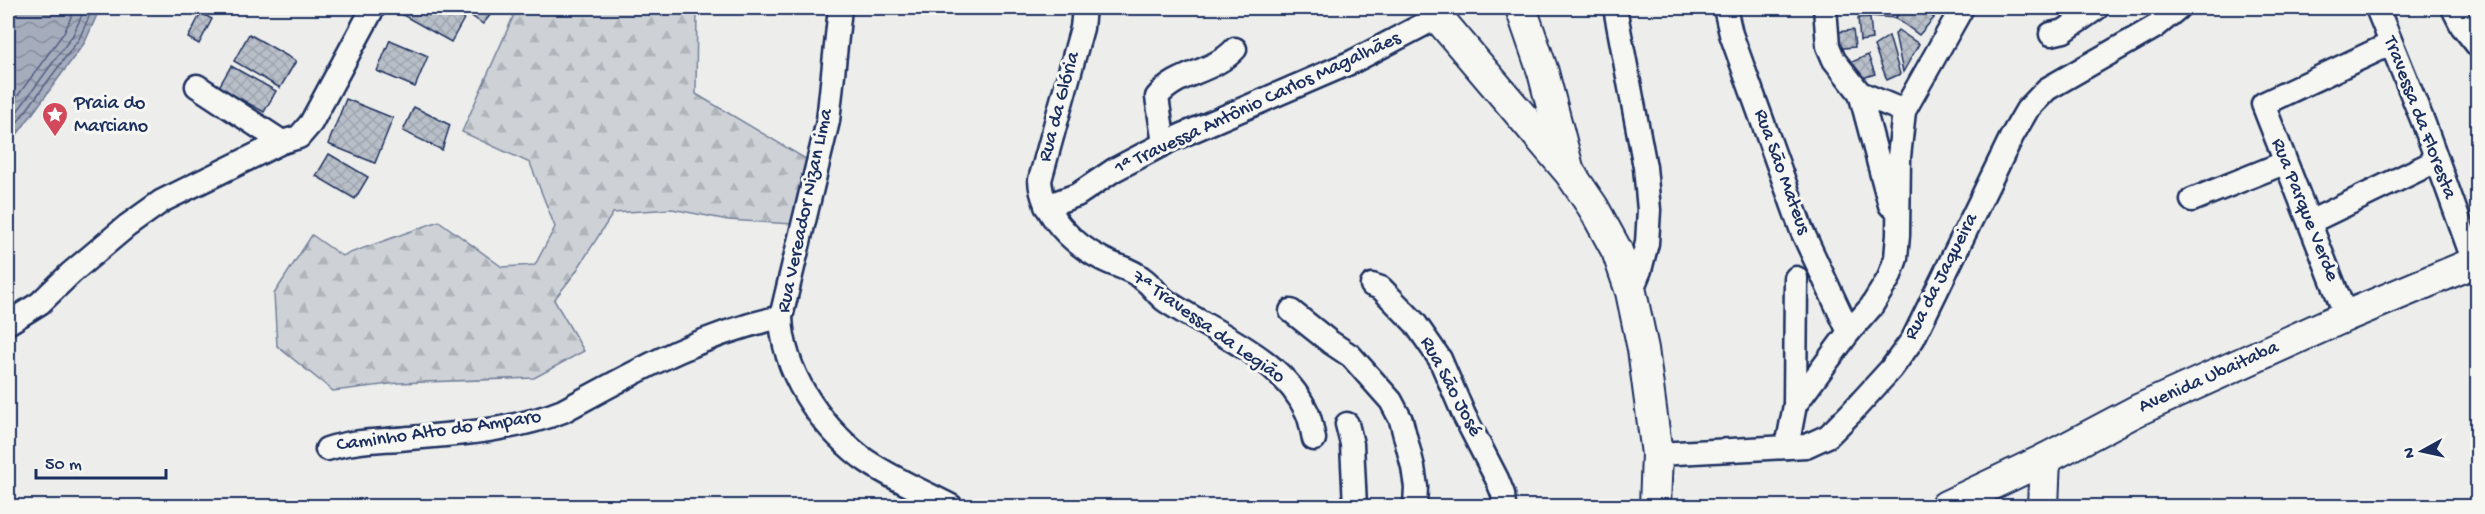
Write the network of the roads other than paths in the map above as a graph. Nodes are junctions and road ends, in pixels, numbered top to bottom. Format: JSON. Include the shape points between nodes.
{"nodes":[{"id":1,"x":372,"y":8,"type":"edge"},
{"id":2,"x":840,"y":8,"type":"edge"},
{"id":3,"x":1084,"y":8,"type":"edge"},
{"id":4,"x":1521,"y":8,"type":"edge"},
{"id":5,"x":1615,"y":8,"type":"edge"},
{"id":6,"x":1725,"y":8,"type":"edge"},
{"id":7,"x":1825,"y":8,"type":"edge"},
{"id":8,"x":1962,"y":8,"type":"edge"},
{"id":9,"x":2097,"y":8,"type":"edge"},
{"id":10,"x":2178,"y":8,"type":"edge"},
{"id":11,"x":2377,"y":8,"type":"edge"},
{"id":12,"x":2453,"y":8,"type":"edge"},
{"id":13,"x":1434,"y":12,"type":"edge"},
{"id":14,"x":2052,"y":34,"type":"dead end"},
{"id":15,"x":2386,"y":46,"type":"dead end"},
{"id":16,"x":2478,"y":46,"type":"edge"},
{"id":17,"x":1235,"y":49,"type":"dead end"},
{"id":18,"x":197,"y":86,"type":"dead end"},
{"id":19,"x":1860,"y":93,"type":"junction"},
{"id":20,"x":1904,"y":111,"type":"junction"},
{"id":21,"x":282,"y":142,"type":"junction"},
{"id":22,"x":1164,"y":144,"type":"junction"},
{"id":23,"x":2436,"y":161,"type":"junction"},
{"id":24,"x":2284,"y":163,"type":"junction"},
{"id":25,"x":1570,"y":174,"type":"junction"},
{"id":26,"x":2192,"y":200,"type":"dead end"},
{"id":27,"x":1046,"y":206,"type":"junction"},
{"id":28,"x":2310,"y":222,"type":"junction"},
{"id":29,"x":1898,"y":235,"type":"junction"},
{"id":30,"x":2476,"y":261,"type":"edge"},
{"id":31,"x":1796,"y":278,"type":"dead end"},
{"id":32,"x":1372,"y":285,"type":"dead end"},
{"id":33,"x":1630,"y":292,"type":"junction"},
{"id":34,"x":1291,"y":311,"type":"dead end"},
{"id":35,"x":2346,"y":316,"type":"junction"},
{"id":36,"x":781,"y":317,"type":"junction"},
{"id":37,"x":8,"y":323,"type":"edge"},
{"id":38,"x":1849,"y":332,"type":"junction"},
{"id":39,"x":1795,"y":405,"type":"junction"},
{"id":40,"x":1347,"y":424,"type":"dead end"},
{"id":41,"x":1314,"y":439,"type":"dead end"},
{"id":42,"x":1787,"y":447,"type":"junction"},
{"id":43,"x":327,"y":449,"type":"dead end"},
{"id":44,"x":1658,"y":454,"type":"junction"},
{"id":45,"x":2044,"y":459,"type":"junction"},
{"id":46,"x":1656,"y":506,"type":"edge"},
{"id":47,"x":951,"y":507,"type":"edge"},
{"id":48,"x":1355,"y":507,"type":"edge"},
{"id":49,"x":1415,"y":507,"type":"edge"},
{"id":50,"x":1504,"y":507,"type":"edge"},
{"id":51,"x":1946,"y":507,"type":"edge"},
{"id":52,"x":2043,"y":507,"type":"edge"}],
"edges":[{"from":1,"to":21,"type":"street","via":[[311,123],[299,137]]},
{"from":2,"to":36,"type":"street","name":"Rua Vereador Nizan Lima","via":[[828,122]]},
{"from":3,"to":27,"type":"street","name":"Rua da Glória","via":[[1082,28],[1040,180]]},
{"from":4,"to":25,"type":"main road"},
{"from":5,"to":33,"type":"street","via":[[1645,167],[1649,210],[1647,243]]},
{"from":6,"to":38,"type":"street","name":"Rua São Mateus","via":[[1802,231]]},
{"from":7,"to":19,"type":"street","via":[[1828,46]]},
{"from":8,"to":20,"type":"street"},
{"from":9,"to":14,"type":"street","via":[[2064,31]]},
{"from":10,"to":42,"type":"street","name":"Rua da Jaqueira","via":[[2155,27],[2047,89],[2027,110],[1912,339],[1892,369],[1828,436],[1806,446]]},
{"from":11,"to":23,"type":"street","name":"Travessa da Floresta"},
{"from":12,"to":16,"type":"street"},
{"from":13,"to":22,"type":"street","name":"1ª Travessa Antônio Carlos Magalhães","via":[[1352,62]]},
{"from":13,"to":25,"type":"main road"},
{"from":15,"to":24,"type":"street","name":"Rua Parque Verde","via":[[2263,104]]},
{"from":17,"to":22,"type":"street","via":[[1225,60],[1179,80],[1157,98]]},
{"from":18,"to":21,"type":"street"},
{"from":19,"to":20,"type":"street"},
{"from":19,"to":29,"type":"street"},
{"from":20,"to":29,"type":"street"},
{"from":21,"to":37,"type":"street","via":[[162,201],[127,226],[40,303]]},
{"from":22,"to":27,"type":"street","name":"1ª Travessa Antônio Carlos Magalhães","via":[[1077,195]]},
{"from":23,"to":28,"type":"street"},
{"from":23,"to":30,"type":"street","name":"Travessa da Floresta"},
{"from":24,"to":26,"type":"street"},
{"from":24,"to":28,"type":"street","name":"Rua Parque Verde"},
{"from":25,"to":33,"type":"main road","via":[[1617,251]]},
{"from":27,"to":41,"type":"street","name":"7ª Travessa da Legião","via":[[1075,242],[1143,279],[1164,300],[1276,371],[1294,389],[1308,413]]},
{"from":28,"to":35,"type":"street","name":"Rua Parque Verde"},
{"from":29,"to":38,"type":"street","via":[[1890,278],[1871,308]]},
{"from":30,"to":35,"type":"main road","name":"Avenida Ubaitaba"},
{"from":31,"to":39,"type":"street"},
{"from":32,"to":50,"type":"street","name":"Rua São José","via":[[1381,288],[1415,323],[1440,359],[1497,479]]},
{"from":33,"to":44,"type":"main road","via":[[1643,349]]},
{"from":34,"to":49,"type":"street","via":[[1351,356],[1391,401],[1401,420],[1413,467]]},
{"from":35,"to":45,"type":"main road","name":"Avenida Ubaitaba","via":[[2138,410]]},
{"from":36,"to":43,"type":"street","name":"Caminho Alto do Amparo","via":[[689,345],[545,418],[462,432],[348,442]]},
{"from":36,"to":47,"type":"street","name":"Rua Vereador Nizan Lima","via":[[792,366],[815,411],[837,436],[863,459]]},
{"from":38,"to":39,"type":"street"},
{"from":39,"to":42,"type":"street"},
{"from":40,"to":48,"type":"street","via":[[1352,444]]},
{"from":42,"to":44,"type":"street","name":"Rua da Jaqueira"},
{"from":44,"to":46,"type":"main road"},
{"from":45,"to":51,"type":"main road","name":"Avenida Ubaitaba"},
{"from":45,"to":52,"type":"main road"}]}
